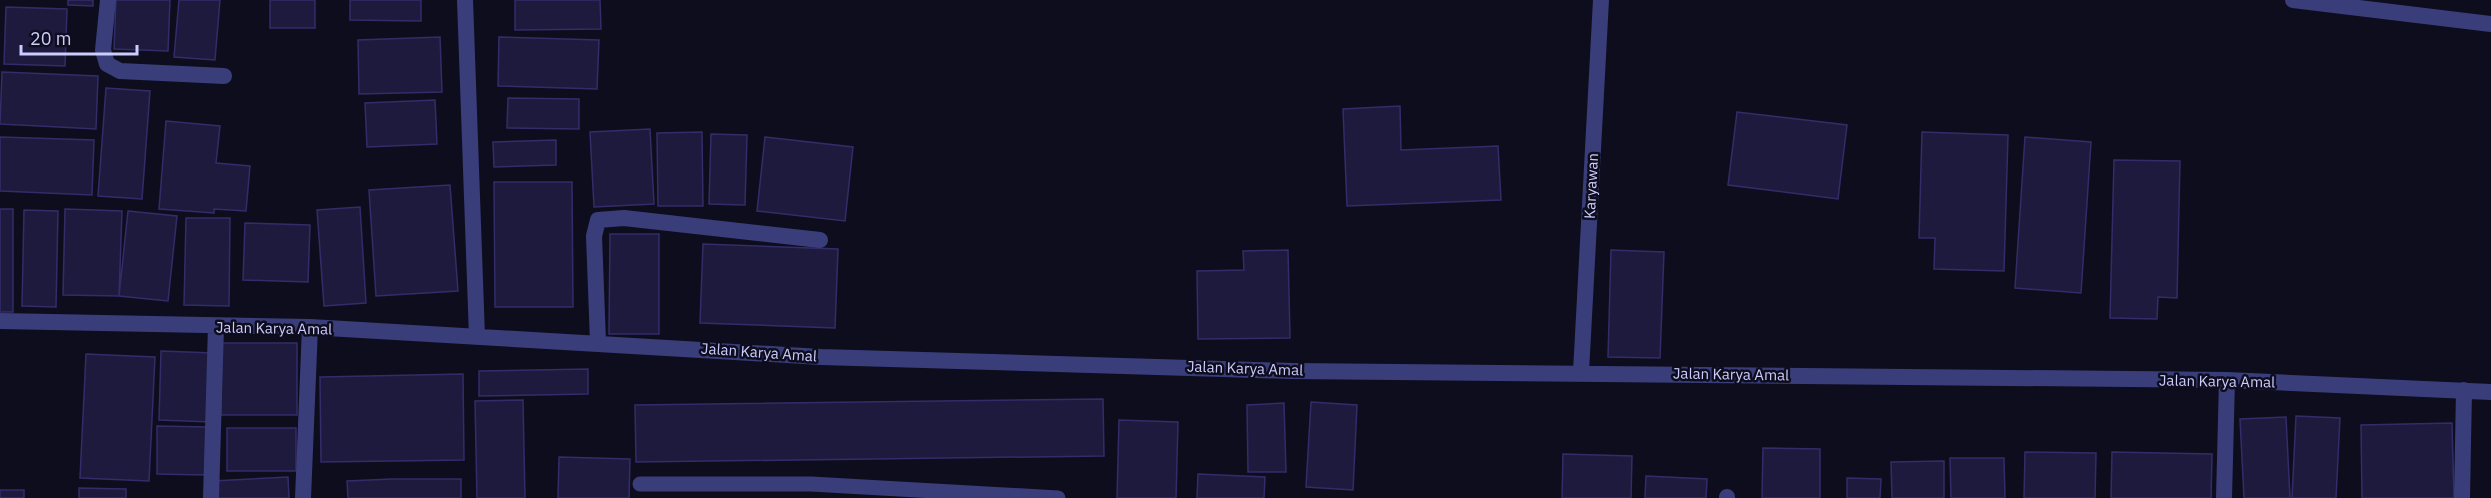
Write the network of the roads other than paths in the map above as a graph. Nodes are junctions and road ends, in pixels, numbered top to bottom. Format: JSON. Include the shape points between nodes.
{"nodes":[{"id":1,"x":108,"y":0,"type":"edge"},
{"id":2,"x":465,"y":0,"type":"edge"},
{"id":3,"x":1601,"y":0,"type":"edge"},
{"id":4,"x":2293,"y":0,"type":"edge"},
{"id":5,"x":2491,"y":24,"type":"edge"},
{"id":6,"x":224,"y":76,"type":"dead end"},
{"id":7,"x":820,"y":240,"type":"dead end"},
{"id":8,"x":0,"y":321,"type":"edge"},
{"id":9,"x":216,"y":327,"type":"junction"},
{"id":10,"x":310,"y":327,"type":"junction"},
{"id":11,"x":477,"y":337,"type":"junction"},
{"id":12,"x":598,"y":342,"type":"junction"},
{"id":13,"x":1581,"y":372,"type":"junction"},
{"id":14,"x":2227,"y":380,"type":"junction"},
{"id":15,"x":2464,"y":390,"type":"junction"},
{"id":16,"x":2491,"y":392,"type":"edge"},
{"id":17,"x":640,"y":484,"type":"dead end"},
{"id":18,"x":211,"y":498,"type":"edge"},
{"id":19,"x":303,"y":498,"type":"edge"},
{"id":20,"x":1058,"y":498,"type":"edge"},
{"id":21,"x":2224,"y":498,"type":"edge"},
{"id":22,"x":2462,"y":498,"type":"edge"}],
"edges":[{"from":1,"to":6,"type":"street","via":[[103,50],[107,64],[120,71]]},
{"from":2,"to":11,"type":"street"},
{"from":3,"to":13,"type":"street","name":"Karyawan"},
{"from":4,"to":5,"type":"street"},
{"from":7,"to":12,"type":"street","via":[[624,218],[598,220],[594,236]]},
{"from":8,"to":9,"type":"street","name":"Jalan Karya Amal"},
{"from":9,"to":10,"type":"street","name":"Jalan Karya Amal"},
{"from":9,"to":18,"type":"street"},
{"from":10,"to":11,"type":"street","name":"Jalan Karya Amal"},
{"from":10,"to":19,"type":"street"},
{"from":11,"to":12,"type":"street","name":"Jalan Karya Amal"},
{"from":12,"to":13,"type":"street","name":"Jalan Karya Amal","via":[[821,357],[1292,371]]},
{"from":13,"to":14,"type":"street","name":"Jalan Karya Amal"},
{"from":14,"to":15,"type":"street","name":"Jalan Karya Amal"},
{"from":14,"to":21,"type":"street"},
{"from":15,"to":16,"type":"street","name":"Jalan Karya Amal"},
{"from":15,"to":22,"type":"street"},
{"from":17,"to":20,"type":"lane","via":[[812,484]]}]}
